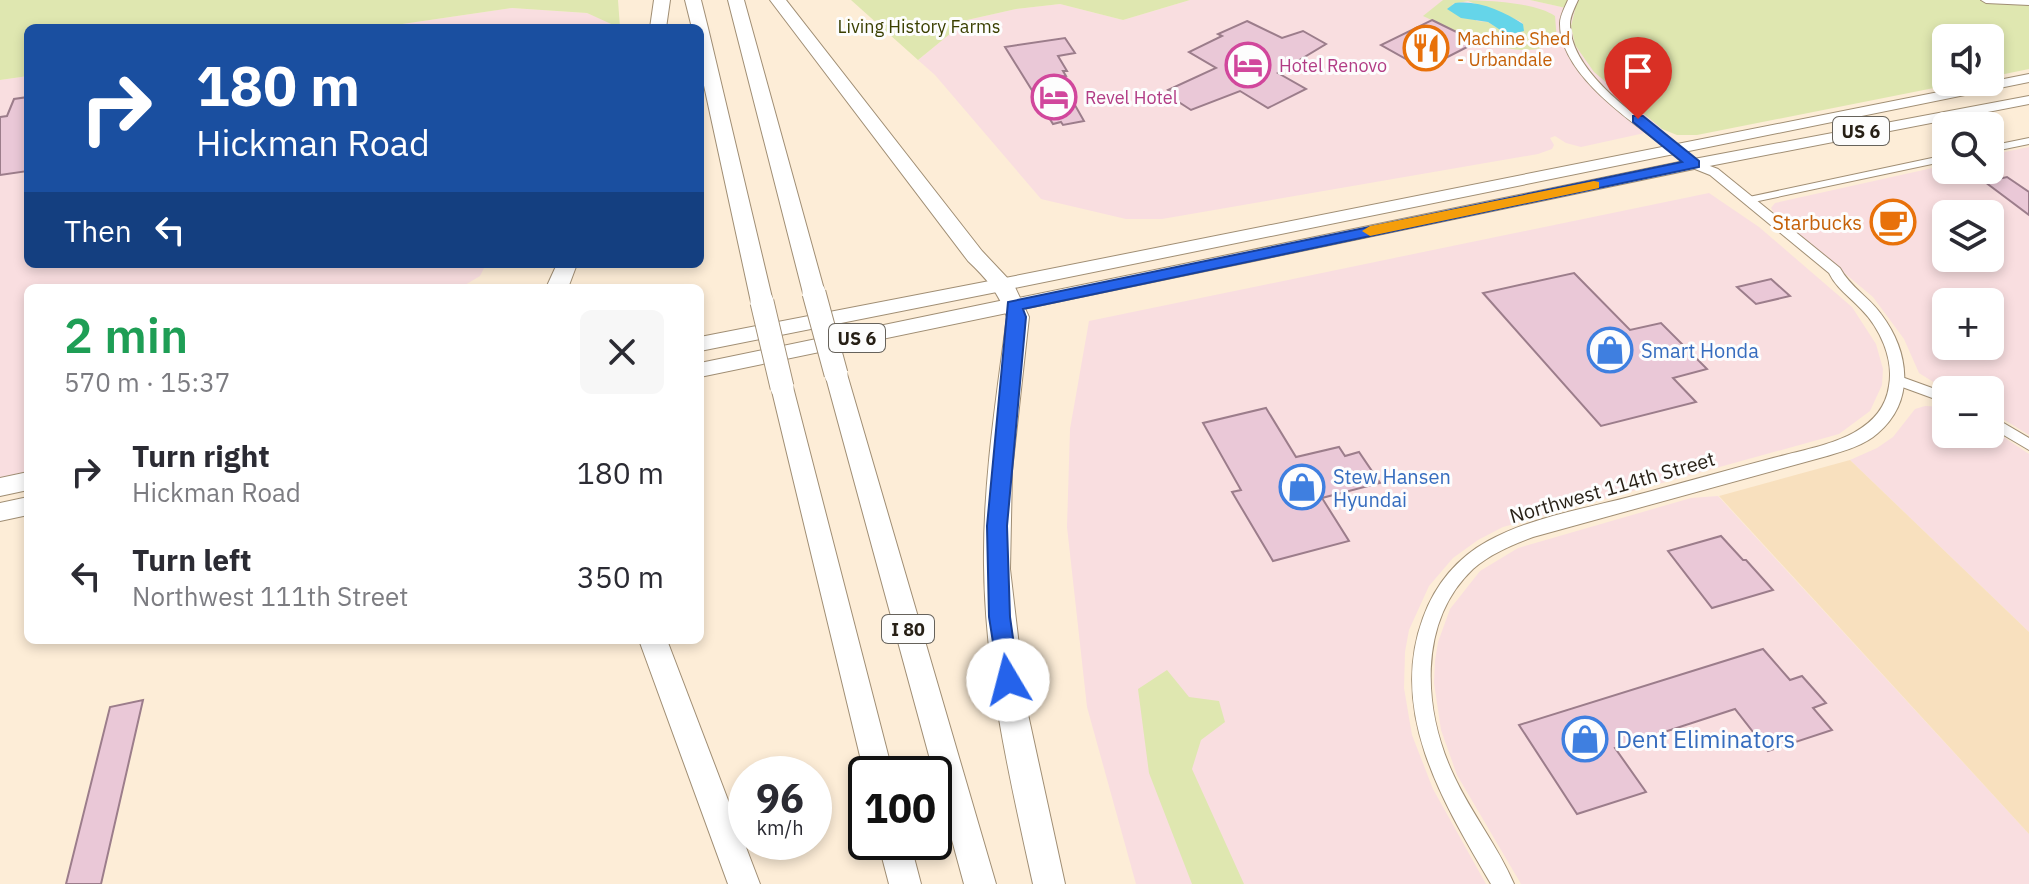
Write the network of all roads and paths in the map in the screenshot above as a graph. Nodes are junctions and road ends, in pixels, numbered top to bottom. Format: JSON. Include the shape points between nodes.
{"nodes":[{"id":1,"x":662,"y":0,"type":"edge"},
{"id":2,"x":693,"y":0,"type":"edge"},
{"id":3,"x":736,"y":0,"type":"edge"},
{"id":4,"x":778,"y":0,"type":"edge"},
{"id":5,"x":1573,"y":0,"type":"edge"},
{"id":6,"x":1986,"y":0,"type":"edge"},
{"id":7,"x":2029,"y":2,"type":"edge"},
{"id":8,"x":659,"y":24,"type":"edge"},
{"id":9,"x":699,"y":24,"type":"edge"},
{"id":10,"x":704,"y":47,"type":"edge"},
{"id":11,"x":2029,"y":78,"type":"edge"},
{"id":12,"x":2029,"y":100,"type":"edge"},
{"id":13,"x":2029,"y":141,"type":"edge"},
{"id":14,"x":2004,"y":146,"type":"edge"},
{"id":15,"x":1676,"y":150,"type":"junction"},
{"id":16,"x":1932,"y":161,"type":"edge"},
{"id":17,"x":1694,"y":164,"type":"junction"},
{"id":18,"x":1749,"y":200,"type":"junction"},
{"id":19,"x":1837,"y":278,"type":"junction"},
{"id":20,"x":1009,"y":295,"type":"junction"},
{"id":21,"x":704,"y":343,"type":"edge"},
{"id":22,"x":704,"y":369,"type":"edge"},
{"id":23,"x":1899,"y":381,"type":"junction"},
{"id":24,"x":1932,"y":393,"type":"edge"},
{"id":25,"x":2004,"y":429,"type":"edge"},
{"id":26,"x":2029,"y":445,"type":"edge"},
{"id":27,"x":24,"y":482,"type":"edge"},
{"id":28,"x":0,"y":487,"type":"edge"},
{"id":29,"x":24,"y":507,"type":"edge"},
{"id":30,"x":0,"y":512,"type":"edge"},
{"id":31,"x":654,"y":644,"type":"edge"},
{"id":32,"x":874,"y":756,"type":"edge"},
{"id":33,"x":899,"y":860,"type":"edge"},
{"id":34,"x":744,"y":884,"type":"edge"},
{"id":35,"x":905,"y":884,"type":"edge"},
{"id":36,"x":980,"y":884,"type":"edge"},
{"id":37,"x":1049,"y":884,"type":"edge"},
{"id":38,"x":1503,"y":884,"type":"edge"}],
"edges":[{"from":1,"to":8,"type":"highway"},
{"from":2,"to":9,"type":"highway"},
{"from":3,"to":36,"type":"highway","number":"I 80","bridge":true},
{"from":4,"to":20,"type":"highway"},
{"from":5,"to":15,"type":"street","via":[[1563,31],[1578,64]]},
{"from":6,"to":7,"type":"street"},
{"from":10,"to":32,"type":"highway","bridge":true},
{"from":11,"to":15,"type":"main road","number":"US 6"},
{"from":12,"to":17,"type":"main road","number":"US 6"},
{"from":13,"to":14,"type":"street"},
{"from":15,"to":17,"type":"street"},
{"from":15,"to":20,"type":"main road","number":"US 6"},
{"from":16,"to":18,"type":"street"},
{"from":17,"to":18,"type":"street","via":[[1714,172]]},
{"from":17,"to":19,"type":"street","via":[[1821,274]]},
{"from":17,"to":20,"type":"main road","number":"US 6"},
{"from":18,"to":19,"type":"street"},
{"from":19,"to":23,"type":"street","via":[[1881,324],[1894,350]]},
{"from":20,"to":21,"type":"highway","number":"US 6"},
{"from":20,"to":22,"type":"highway","number":"US 6"},
{"from":20,"to":37,"type":"highway","via":[[1018,317],[997,526],[1000,617],[1016,743]]},
{"from":23,"to":24,"type":"street"},
{"from":23,"to":38,"type":"street","name":"Northwest 114th Street","via":[[1883,418],[1854,440],[1518,535],[1474,557],[1446,586],[1423,645],[1423,712],[1444,778]]},
{"from":25,"to":26,"type":"street"},
{"from":27,"to":28,"type":"highway"},
{"from":29,"to":30,"type":"highway"},
{"from":31,"to":34,"type":"highway"},
{"from":33,"to":35,"type":"highway"}]}
